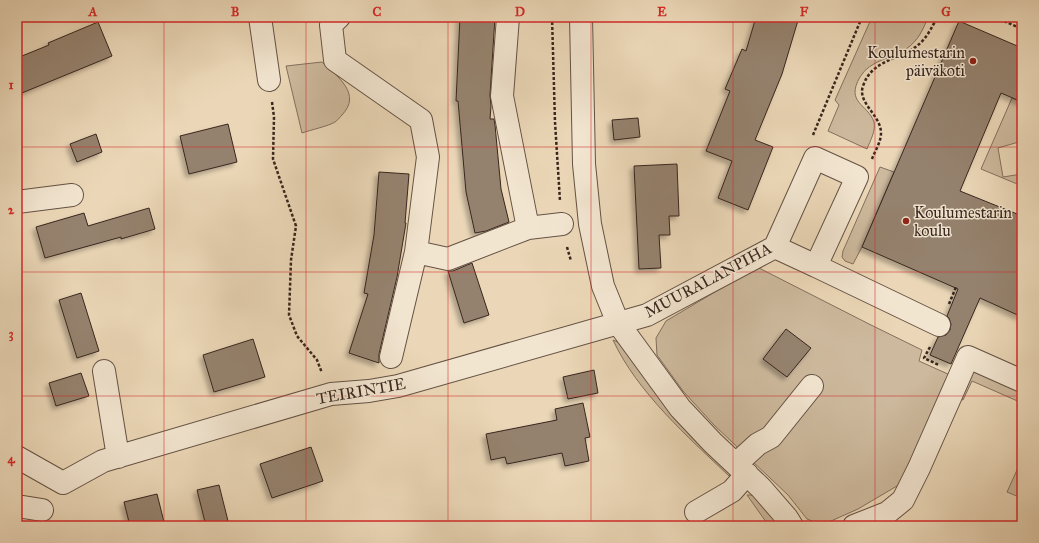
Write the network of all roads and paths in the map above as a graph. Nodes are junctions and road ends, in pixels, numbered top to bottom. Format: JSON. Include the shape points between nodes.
{"nodes":[{"id":1,"x":260,"y":17,"type":"edge"},
{"id":2,"x":339,"y":17,"type":"edge"},
{"id":3,"x":508,"y":17,"type":"edge"},
{"id":4,"x":581,"y":17,"type":"edge"},
{"id":5,"x":862,"y":17,"type":"edge"},
{"id":6,"x":937,"y":17,"type":"edge"},
{"id":7,"x":995,"y":17,"type":"edge"},
{"id":8,"x":1022,"y":29,"type":"edge"},
{"id":9,"x":269,"y":80,"type":"joint"},
{"id":10,"x":813,"y":149,"type":"junction"},
{"id":11,"x":872,"y":160,"type":"dead end"},
{"id":12,"x":72,"y":195,"type":"dead end"},
{"id":13,"x":17,"y":202,"type":"edge"},
{"id":14,"x":562,"y":224,"type":"dead end"},
{"id":15,"x":528,"y":228,"type":"junction"},
{"id":16,"x":775,"y":247,"type":"junction"},
{"id":17,"x":416,"y":252,"type":"junction"},
{"id":18,"x":816,"y":266,"type":"junction"},
{"id":19,"x":956,"y":288,"type":"dead end"},
{"id":20,"x":951,"y":299,"type":"dead end"},
{"id":21,"x":618,"y":323,"type":"junction"},
{"id":22,"x":939,"y":325,"type":"dead end"},
{"id":23,"x":391,"y":357,"type":"dead end"},
{"id":24,"x":104,"y":371,"type":"dead end"},
{"id":25,"x":1022,"y":381,"type":"edge"},
{"id":26,"x":812,"y":386,"type":"dead end"},
{"id":27,"x":331,"y":394,"type":"junction"},
{"id":28,"x":17,"y":457,"type":"edge"},
{"id":29,"x":118,"y":457,"type":"junction"},
{"id":30,"x":741,"y":469,"type":"junction"},
{"id":31,"x":17,"y":506,"type":"edge"},
{"id":32,"x":42,"y":510,"type":"dead end"},
{"id":33,"x":696,"y":512,"type":"dead end"},
{"id":34,"x":792,"y":526,"type":"edge"},
{"id":35,"x":854,"y":526,"type":"edge"}],
"edges":[{"from":1,"to":9,"type":"street"},
{"from":2,"to":17,"type":"street","via":[[331,25],[335,60],[421,120],[428,157]]},
{"from":3,"to":15,"type":"street","via":[[502,96]]},
{"from":4,"to":21,"type":"street","via":[[584,164],[590,224],[603,286]]},
{"from":5,"to":10,"type":"path"},
{"from":6,"to":11,"type":"path","via":[[920,44],[909,52],[877,66],[862,87],[866,105],[880,125],[879,143]]},
{"from":7,"to":8,"type":"path"},
{"from":9,"to":27,"type":"path","via":[[274,117],[273,160],[296,226],[291,260],[289,315],[297,336],[317,360]]},
{"from":10,"to":16,"type":"street","name":"MUURALANPIHA"},
{"from":10,"to":18,"type":"street","via":[[857,177]]},
{"from":12,"to":13,"type":"street"},
{"from":14,"to":15,"type":"street"},
{"from":15,"to":17,"type":"street","via":[[448,259]]},
{"from":16,"to":18,"type":"street"},
{"from":16,"to":21,"type":"street","name":"MUURALANPIHA","via":[[647,315]]},
{"from":17,"to":23,"type":"street"},
{"from":18,"to":22,"type":"street"},
{"from":19,"to":20,"type":"path"},
{"from":21,"to":27,"type":"street","name":"TEIRINTIE","via":[[398,386]]},
{"from":21,"to":30,"type":"street","via":[[680,408]]},
{"from":24,"to":29,"type":"street"},
{"from":25,"to":35,"type":"street","via":[[968,357],[903,500],[887,513]]},
{"from":26,"to":30,"type":"street","via":[[771,438],[758,444]]},
{"from":27,"to":29,"type":"street","name":"TEIRINTIE"},
{"from":28,"to":29,"type":"street","name":"TEIRINTIE","via":[[63,483],[103,461]]},
{"from":30,"to":33,"type":"street","via":[[732,491]]},
{"from":30,"to":34,"type":"street","via":[[761,488]]},
{"from":31,"to":32,"type":"street"}]}
